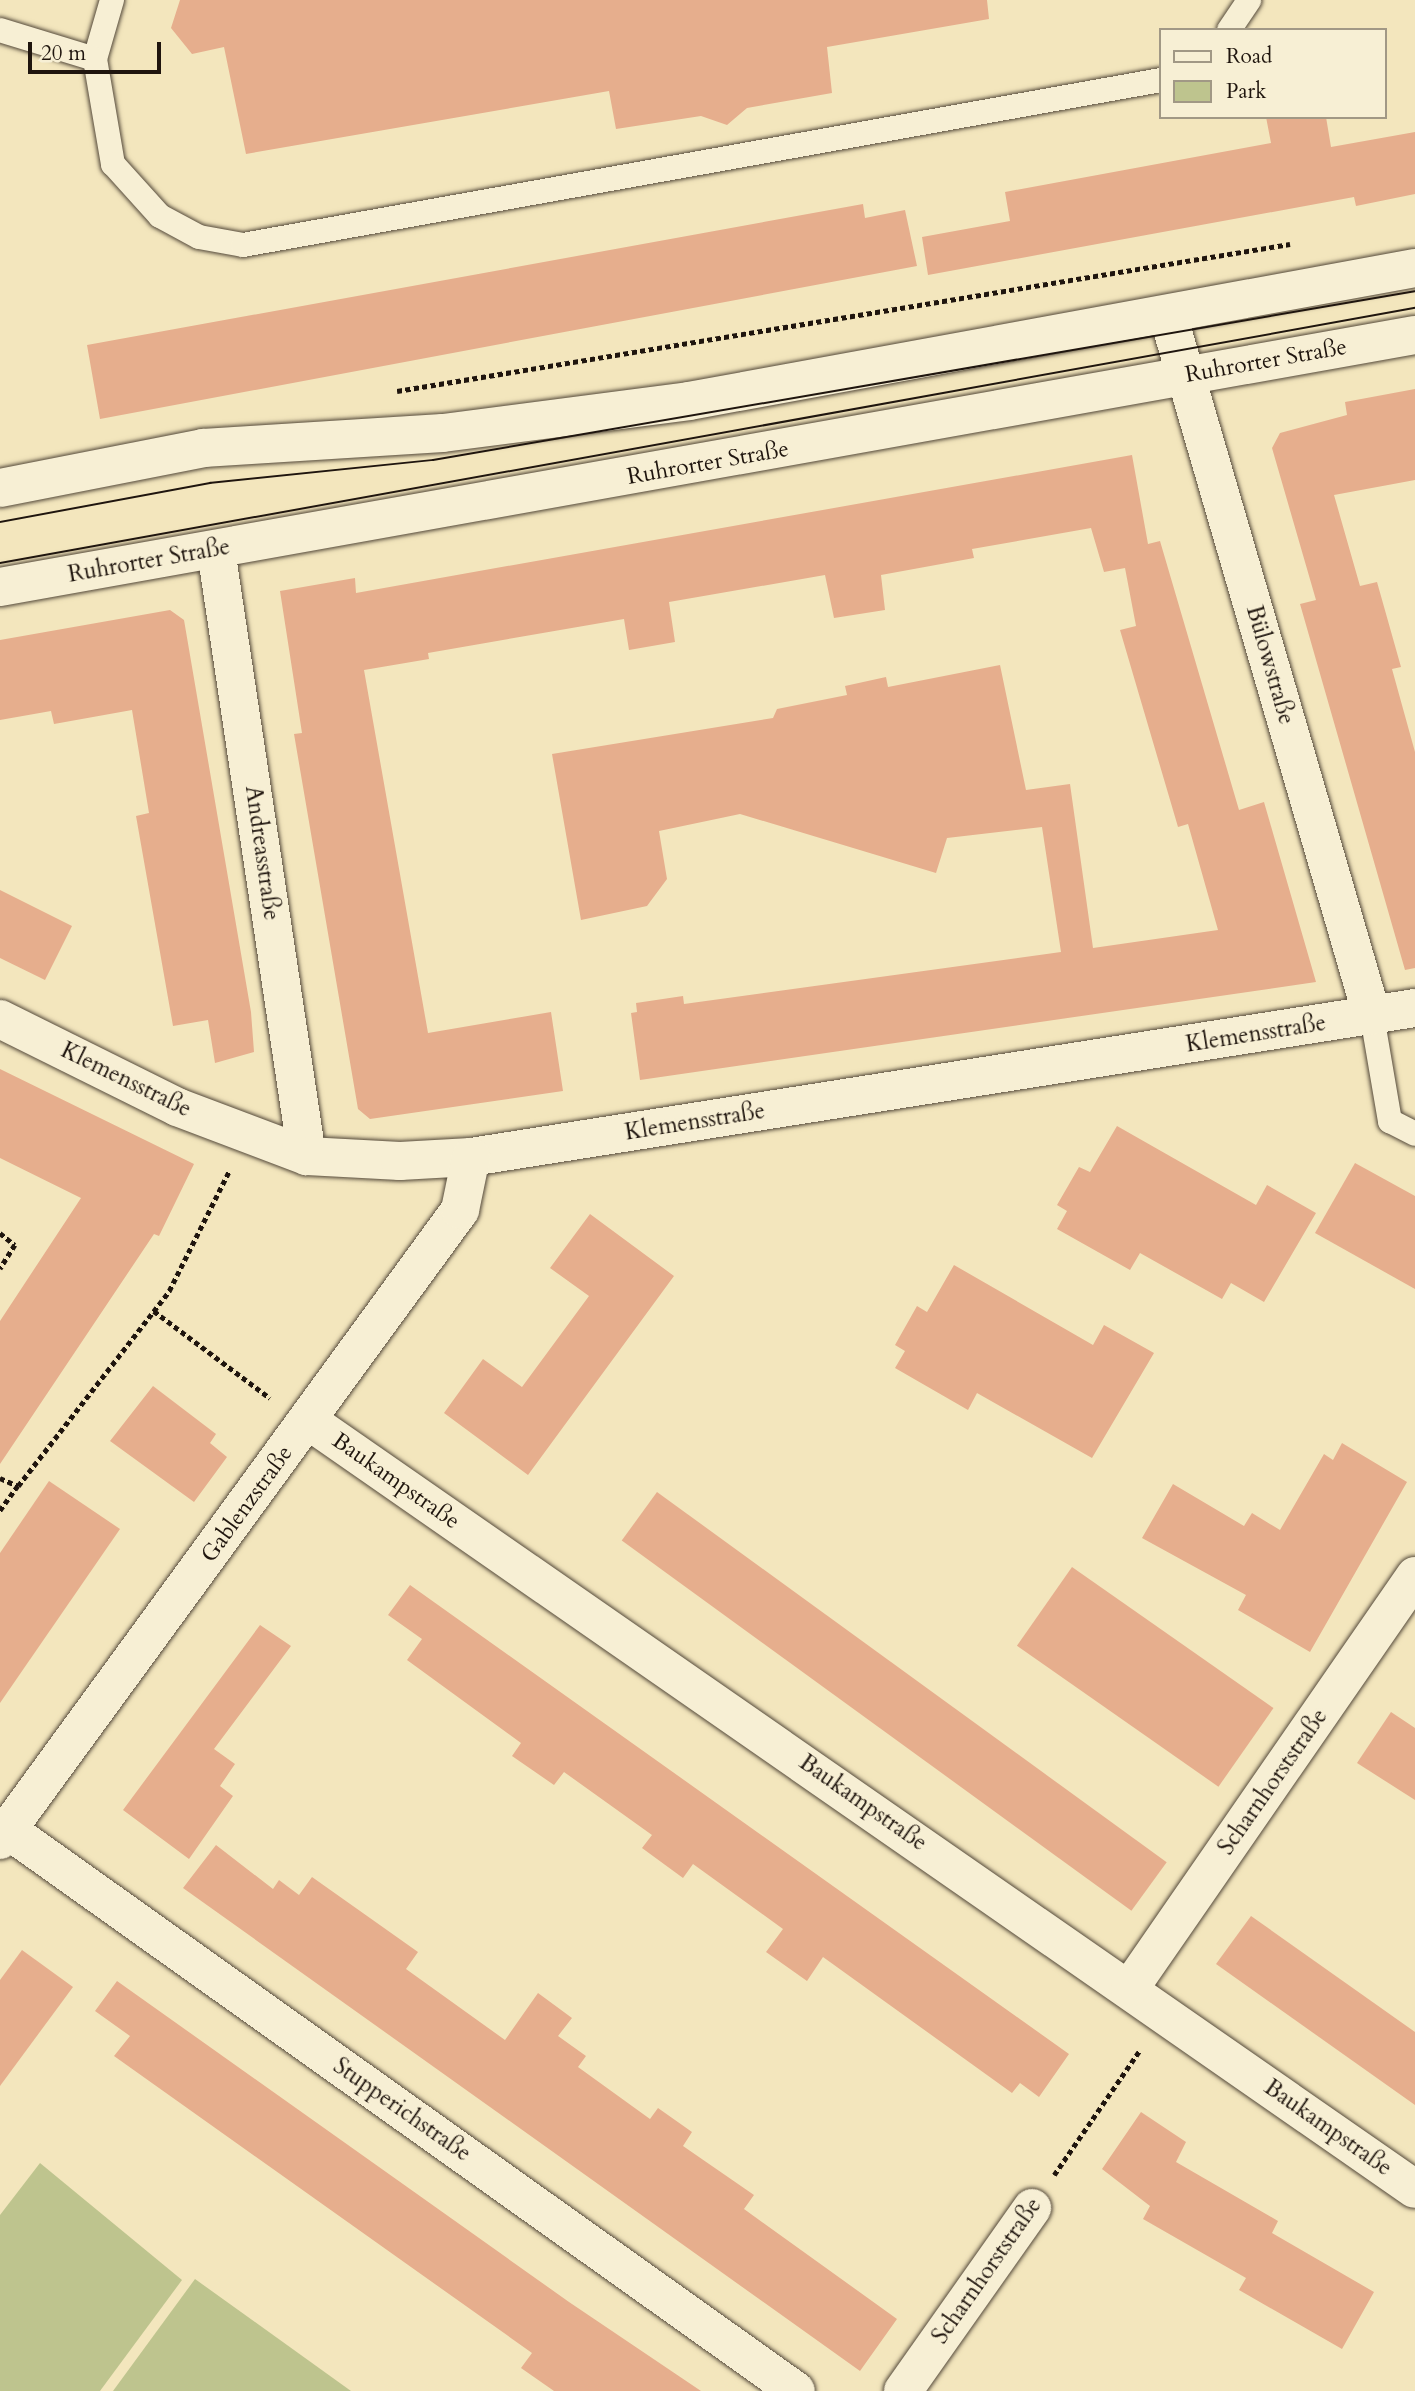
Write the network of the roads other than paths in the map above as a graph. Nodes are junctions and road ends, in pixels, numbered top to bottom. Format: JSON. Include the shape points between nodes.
{"nodes":[{"id":1,"x":112,"y":0,"type":"edge"},
{"id":2,"x":1249,"y":0,"type":"edge"},
{"id":3,"x":1229,"y":28,"type":"edge"},
{"id":4,"x":0,"y":30,"type":"edge"},
{"id":5,"x":94,"y":59,"type":"junction"},
{"id":6,"x":1160,"y":80,"type":"edge"},
{"id":7,"x":1415,"y":268,"type":"edge"},
{"id":8,"x":1168,"y":314,"type":"junction"},
{"id":9,"x":1415,"y":335,"type":"edge"},
{"id":10,"x":1185,"y":376,"type":"junction"},
{"id":11,"x":0,"y":488,"type":"edge"},
{"id":12,"x":216,"y":550,"type":"junction"},
{"id":13,"x":0,"y":587,"type":"edge"},
{"id":14,"x":1415,"y":1009,"type":"edge"},
{"id":15,"x":1372,"y":1016,"type":"junction"},
{"id":16,"x":0,"y":1018,"type":"edge"},
{"id":17,"x":1415,"y":1134,"type":"edge"},
{"id":18,"x":307,"y":1156,"type":"junction"},
{"id":19,"x":471,"y":1157,"type":"junction"},
{"id":20,"x":309,"y":1421,"type":"junction"},
{"id":21,"x":1415,"y":1576,"type":"edge"},
{"id":22,"x":4,"y":1835,"type":"edge"},
{"id":23,"x":1130,"y":1988,"type":"junction"},
{"id":24,"x":1415,"y":2189,"type":"edge"},
{"id":25,"x":1032,"y":2208,"type":"road end"},
{"id":26,"x":796,"y":2391,"type":"edge"},
{"id":27,"x":903,"y":2391,"type":"edge"}],
"edges":[{"from":1,"to":5,"type":"lane"},
{"from":2,"to":3,"type":"lane"},
{"from":4,"to":5,"type":"lane"},
{"from":5,"to":6,"type":"lane","via":[[113,164],[134,192],[199,237],[243,245]]},
{"from":7,"to":8,"type":"street"},
{"from":8,"to":10,"type":"street","name":"Bülowstraße"},
{"from":8,"to":11,"type":"street","via":[[689,401],[443,433],[203,448]]},
{"from":9,"to":10,"type":"street","name":"Ruhrorter Straße"},
{"from":10,"to":12,"type":"street","name":"Ruhrorter Straße"},
{"from":10,"to":15,"type":"street","name":"Bülowstraße"},
{"from":12,"to":13,"type":"street","name":"Ruhrorter Straße"},
{"from":12,"to":18,"type":"street","name":"Andreasstraße"},
{"from":14,"to":15,"type":"street","name":"Klemensstraße"},
{"from":15,"to":17,"type":"lane","via":[[1390,1121]]},
{"from":15,"to":19,"type":"street","name":"Klemensstraße"},
{"from":16,"to":18,"type":"street","name":"Klemensstraße","via":[[177,1107]]},
{"from":18,"to":19,"type":"street","name":"Klemensstraße"},
{"from":19,"to":20,"type":"street","name":"Gablenzstraße","via":[[460,1210]]},
{"from":20,"to":22,"type":"street","name":"Gablenzstraße"},
{"from":20,"to":23,"type":"street","name":"Baukampstraße"},
{"from":21,"to":23,"type":"street","name":"Scharnhorststraße"},
{"from":22,"to":26,"type":"street","name":"Stupperichstraße"},
{"from":23,"to":24,"type":"street","name":"Baukampstraße"},
{"from":25,"to":27,"type":"street","name":"Scharnhorststraße"}]}
